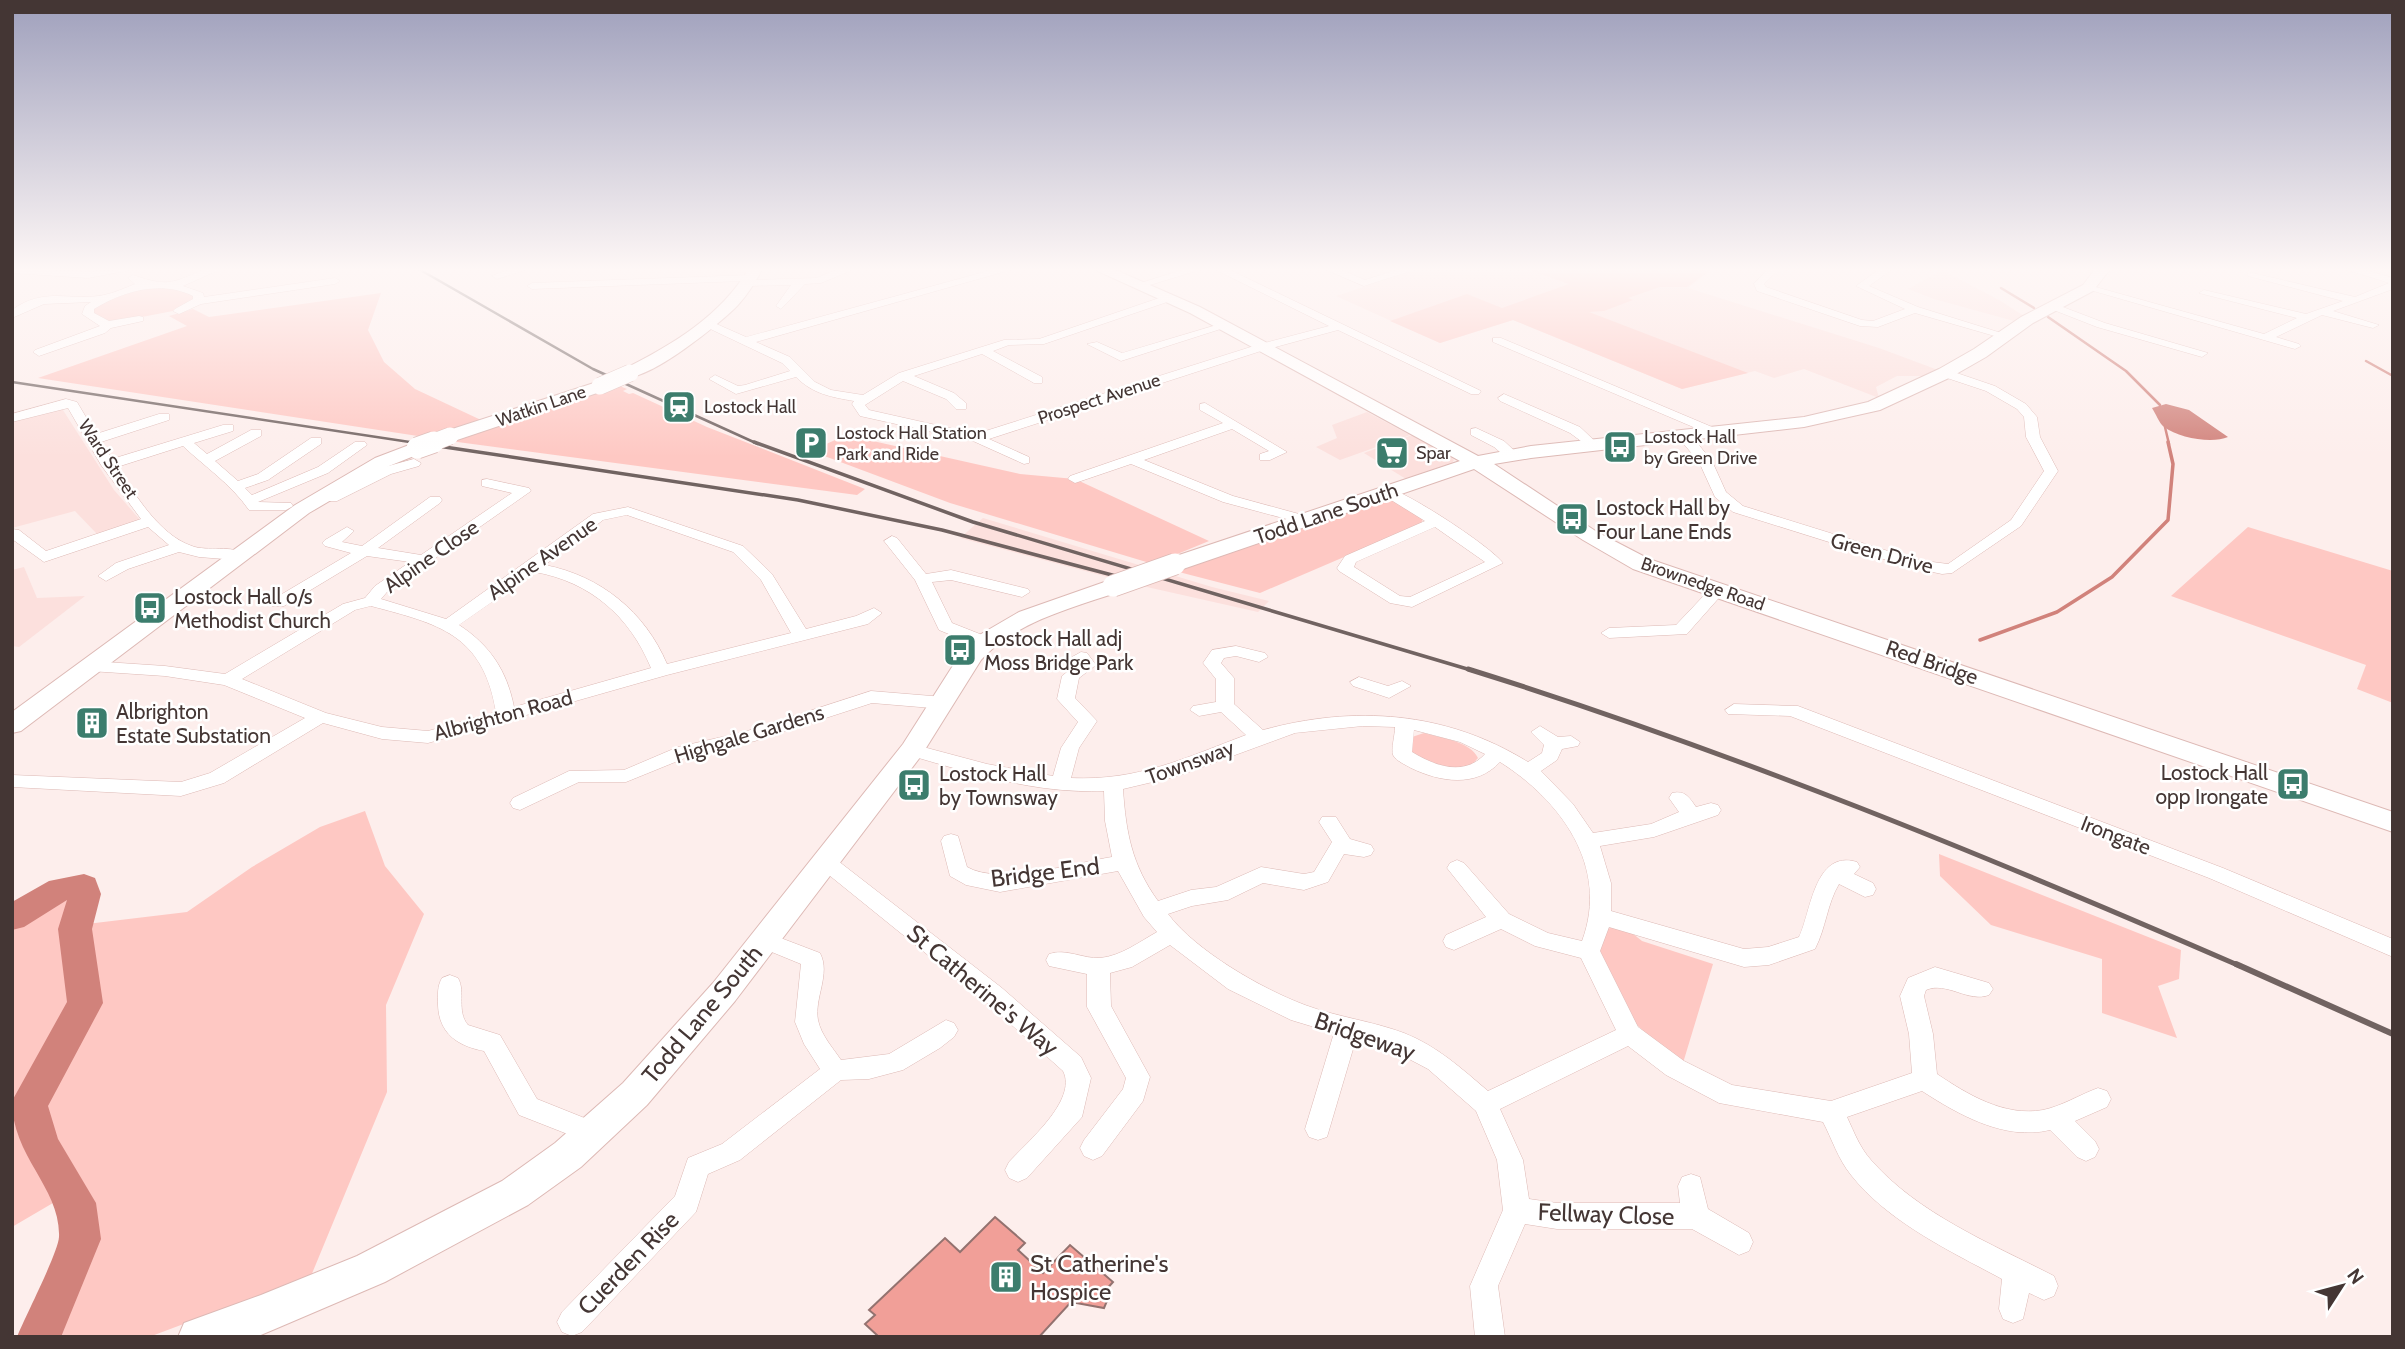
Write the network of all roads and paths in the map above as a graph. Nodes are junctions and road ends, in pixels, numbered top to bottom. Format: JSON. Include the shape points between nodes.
{"nodes":[{"id":1,"x":102,"y":331,"type":"edge"},
{"id":2,"x":698,"y":331,"type":"edge"},
{"id":3,"x":723,"y":331,"type":"edge"},
{"id":4,"x":782,"y":331,"type":"edge"},
{"id":5,"x":1072,"y":331,"type":"edge"},
{"id":6,"x":1208,"y":331,"type":"edge"},
{"id":7,"x":1233,"y":331,"type":"edge"},
{"id":8,"x":1321,"y":331,"type":"edge"},
{"id":9,"x":1349,"y":331,"type":"edge"},
{"id":10,"x":1987,"y":331,"type":"edge"},
{"id":11,"x":2011,"y":331,"type":"edge"},
{"id":12,"x":2123,"y":331,"type":"edge"},
{"id":13,"x":2240,"y":331,"type":"edge"},
{"id":14,"x":2279,"y":331,"type":"edge"},
{"id":15,"x":2004,"y":336,"type":"junction"},
{"id":16,"x":2265,"y":338,"type":"junction"},
{"id":17,"x":1497,"y":340,"type":"dead end"},
{"id":18,"x":745,"y":341,"type":"junction"},
{"id":19,"x":1093,"y":344,"type":"dead end"},
{"id":20,"x":2295,"y":346,"type":"dead end"},
{"id":21,"x":1263,"y":347,"type":"junction"},
{"id":22,"x":2189,"y":349,"type":"junction"},
{"id":23,"x":983,"y":350,"type":"junction"},
{"id":24,"x":36,"y":353,"type":"dead end"},
{"id":25,"x":2202,"y":353,"type":"dead end"},
{"id":26,"x":2186,"y":364,"type":"dead end"},
{"id":27,"x":798,"y":372,"type":"junction"},
{"id":28,"x":1945,"y":373,"type":"junction"},
{"id":29,"x":903,"y":376,"type":"junction"},
{"id":30,"x":715,"y":379,"type":"dead end"},
{"id":31,"x":1038,"y":380,"type":"dead end"},
{"id":32,"x":1475,"y":391,"type":"dead end"},
{"id":33,"x":1504,"y":398,"type":"dead end"},
{"id":34,"x":865,"y":399,"type":"junction"},
{"id":35,"x":961,"y":406,"type":"dead end"},
{"id":36,"x":1205,"y":407,"type":"dead end"},
{"id":37,"x":17,"y":414,"type":"edge"},
{"id":38,"x":164,"y":417,"type":"dead end"},
{"id":39,"x":1233,"y":424,"type":"junction"},
{"id":40,"x":228,"y":428,"type":"dead end"},
{"id":41,"x":1476,"y":432,"type":"dead end"},
{"id":42,"x":1717,"y":432,"type":"junction"},
{"id":43,"x":256,"y":433,"type":"dead end"},
{"id":44,"x":1684,"y":436,"type":"junction"},
{"id":45,"x":976,"y":438,"type":"junction"},
{"id":46,"x":92,"y":440,"type":"junction"},
{"id":47,"x":316,"y":441,"type":"dead end"},
{"id":48,"x":186,"y":442,"type":"junction"},
{"id":49,"x":360,"y":445,"type":"dead end"},
{"id":50,"x":1592,"y":446,"type":"junction"},
{"id":51,"x":1512,"y":455,"type":"junction"},
{"id":52,"x":1265,"y":457,"type":"dead end"},
{"id":53,"x":1131,"y":459,"type":"junction"},
{"id":54,"x":1024,"y":460,"type":"dead end"},
{"id":55,"x":204,"y":461,"type":"junction"},
{"id":56,"x":1476,"y":462,"type":"junction"},
{"id":57,"x":108,"y":465,"type":"junction"},
{"id":58,"x":1075,"y":479,"type":"dead end"},
{"id":59,"x":487,"y":483,"type":"dead end"},
{"id":60,"x":235,"y":487,"type":"junction"},
{"id":61,"x":1388,"y":492,"type":"junction"},
{"id":62,"x":251,"y":500,"type":"junction"},
{"id":63,"x":435,"y":500,"type":"dead end"},
{"id":64,"x":294,"y":507,"type":"junction"},
{"id":65,"x":1305,"y":520,"type":"junction"},
{"id":66,"x":150,"y":521,"type":"junction"},
{"id":67,"x":1434,"y":522,"type":"junction"},
{"id":68,"x":347,"y":531,"type":"dead end"},
{"id":69,"x":14,"y":533,"type":"edge"},
{"id":70,"x":892,"y":541,"type":"dead end"},
{"id":71,"x":179,"y":547,"type":"junction"},
{"id":72,"x":364,"y":551,"type":"junction"},
{"id":73,"x":237,"y":555,"type":"junction"},
{"id":74,"x":425,"y":559,"type":"junction"},
{"id":75,"x":532,"y":567,"type":"junction"},
{"id":76,"x":106,"y":576,"type":"dead end"},
{"id":77,"x":922,"y":579,"type":"junction"},
{"id":78,"x":1717,"y":591,"type":"junction"},
{"id":79,"x":1022,"y":592,"type":"dead end"},
{"id":80,"x":371,"y":601,"type":"junction"},
{"id":81,"x":278,"y":603,"type":"dead end"},
{"id":82,"x":874,"y":613,"type":"dead end"},
{"id":83,"x":447,"y":625,"type":"junction"},
{"id":84,"x":1609,"y":633,"type":"dead end"},
{"id":85,"x":801,"y":636,"type":"junction"},
{"id":86,"x":984,"y":642,"type":"junction"},
{"id":87,"x":1874,"y":642,"type":"joint"},
{"id":88,"x":1081,"y":657,"type":"dead end"},
{"id":89,"x":1259,"y":657,"type":"dead end"},
{"id":90,"x":90,"y":666,"type":"junction"},
{"id":91,"x":661,"y":671,"type":"junction"},
{"id":92,"x":228,"y":680,"type":"junction"},
{"id":93,"x":1359,"y":682,"type":"dead end"},
{"id":94,"x":944,"y":703,"type":"junction"},
{"id":95,"x":1225,"y":706,"type":"junction"},
{"id":96,"x":1199,"y":710,"type":"dead end"},
{"id":97,"x":1734,"y":710,"type":"dead end"},
{"id":98,"x":506,"y":715,"type":"junction"},
{"id":99,"x":320,"y":717,"type":"junction"},
{"id":100,"x":1395,"y":721,"type":"junction"},
{"id":101,"x":12,"y":725,"type":"edge"},
{"id":102,"x":1259,"y":737,"type":"junction"},
{"id":103,"x":1555,"y":739,"type":"dead end"},
{"id":104,"x":912,"y":750,"type":"junction"},
{"id":105,"x":1497,"y":753,"type":"junction"},
{"id":106,"x":1528,"y":771,"type":"junction"},
{"id":107,"x":12,"y":780,"type":"edge"},
{"id":108,"x":1060,"y":784,"type":"junction"},
{"id":109,"x":1113,"y":785,"type":"junction"},
{"id":110,"x":520,"y":803,"type":"dead end"},
{"id":111,"x":1694,"y":808,"type":"dead end"},
{"id":112,"x":1329,"y":822,"type":"dead end"},
{"id":113,"x":2393,"y":822,"type":"edge"},
{"id":114,"x":951,"y":841,"type":"dead end"},
{"id":115,"x":1590,"y":841,"type":"junction"},
{"id":116,"x":826,"y":862,"type":"junction"},
{"id":117,"x":1124,"y":862,"type":"junction"},
{"id":118,"x":1457,"y":868,"type":"dead end"},
{"id":119,"x":1865,"y":889,"type":"dead end"},
{"id":120,"x":1152,"y":911,"type":"junction"},
{"id":121,"x":1600,"y":916,"type":"junction"},
{"id":122,"x":1502,"y":920,"type":"junction"},
{"id":123,"x":1171,"y":934,"type":"junction"},
{"id":124,"x":765,"y":940,"type":"junction"},
{"id":125,"x":1454,"y":941,"type":"dead end"},
{"id":126,"x":2393,"y":948,"type":"edge"},
{"id":127,"x":1589,"y":951,"type":"junction"},
{"id":128,"x":1057,"y":961,"type":"dead end"},
{"id":129,"x":1098,"y":967,"type":"junction"},
{"id":130,"x":450,"y":984,"type":"dead end"},
{"id":131,"x":1981,"y":989,"type":"dead end"},
{"id":132,"x":1347,"y":1028,"type":"junction"},
{"id":133,"x":946,"y":1030,"type":"dead end"},
{"id":134,"x":1630,"y":1034,"type":"junction"},
{"id":135,"x":835,"y":1070,"type":"junction"},
{"id":136,"x":1926,"y":1079,"type":"junction"},
{"id":137,"x":2098,"y":1099,"type":"dead end"},
{"id":138,"x":1485,"y":1104,"type":"junction"},
{"id":139,"x":1831,"y":1112,"type":"junction"},
{"id":140,"x":2054,"y":1117,"type":"junction"},
{"id":141,"x":1318,"y":1129,"type":"dead end"},
{"id":142,"x":593,"y":1133,"type":"junction"},
{"id":143,"x":1093,"y":1148,"type":"dead end"},
{"id":144,"x":2087,"y":1149,"type":"dead end"},
{"id":145,"x":1018,"y":1170,"type":"dead end"},
{"id":146,"x":1691,"y":1186,"type":"dead end"},
{"id":147,"x":1517,"y":1210,"type":"junction"},
{"id":148,"x":1695,"y":1216,"type":"junction"},
{"id":149,"x":1739,"y":1242,"type":"dead end"},
{"id":150,"x":2017,"y":1271,"type":"junction"},
{"id":151,"x":2044,"y":1286,"type":"dead end"},
{"id":152,"x":2013,"y":1309,"type":"dead end"},
{"id":153,"x":572,"y":1322,"type":"dead end"},
{"id":154,"x":198,"y":1337,"type":"edge"},
{"id":155,"x":1490,"y":1337,"type":"edge"}],
"edges":[{"from":1,"to":24,"type":"street"},
{"from":2,"to":64,"type":"main road","name":"Watkin Lane","bridge":true,"via":[[630,373],[450,436],[416,456],[382,462]]},
{"from":3,"to":18,"type":"street"},
{"from":4,"to":18,"type":"street"},
{"from":5,"to":23,"type":"street","via":[[1040,342],[1008,342]]},
{"from":6,"to":19,"type":"street","via":[[1121,357]]},
{"from":7,"to":21,"type":"main road","name":"Brownedge Road"},
{"from":8,"to":21,"type":"street","name":"Prospect Avenue"},
{"from":9,"to":32,"type":"street"},
{"from":10,"to":15,"type":"street"},
{"from":11,"to":15,"type":"main road","name":"Todd Lane South"},
{"from":12,"to":22,"type":"street"},
{"from":13,"to":16,"type":"street"},
{"from":14,"to":16,"type":"street"},
{"from":15,"to":28,"type":"main road","name":"Todd Lane South"},
{"from":16,"to":20,"type":"street"},
{"from":17,"to":42,"type":"street"},
{"from":18,"to":27,"type":"street","via":[[786,360]]},
{"from":21,"to":45,"type":"street","name":"Prospect Avenue"},
{"from":21,"to":56,"type":"main road","name":"Brownedge Road"},
{"from":22,"to":25,"type":"street"},
{"from":22,"to":26,"type":"street","via":[[2181,358]]},
{"from":23,"to":29,"type":"street"},
{"from":23,"to":31,"type":"street"},
{"from":27,"to":30,"type":"street","via":[[736,390]]},
{"from":27,"to":34,"type":"street","via":[[828,393]]},
{"from":28,"to":42,"type":"main road","name":"Todd Lane South","via":[[1874,406],[1804,422]]},
{"from":28,"to":44,"type":"street","name":"Green Drive","via":[[1999,392],[2021,408],[2030,417],[2033,436],[2051,471],[2016,523],[1952,568],[1914,564],[1738,509],[1720,494],[1705,461]]},
{"from":29,"to":34,"type":"street"},
{"from":29,"to":35,"type":"street","via":[[950,396]]},
{"from":33,"to":50,"type":"street","via":[[1575,430]]},
{"from":34,"to":45,"type":"street","via":[[858,404],[865,413]]},
{"from":36,"to":39,"type":"street"},
{"from":37,"to":46,"type":"street","name":"Ward Street","via":[[73,405]]},
{"from":38,"to":46,"type":"street"},
{"from":39,"to":52,"type":"street","via":[[1280,452]]},
{"from":39,"to":53,"type":"street"},
{"from":40,"to":48,"type":"street"},
{"from":41,"to":51,"type":"street"},
{"from":42,"to":44,"type":"main road","name":"Todd Lane South"},
{"from":43,"to":55,"type":"street"},
{"from":44,"to":50,"type":"main road","name":"Todd Lane South"},
{"from":45,"to":54,"type":"street"},
{"from":46,"to":57,"type":"street","name":"Ward Street"},
{"from":47,"to":60,"type":"street","via":[[263,477]]},
{"from":48,"to":55,"type":"street"},
{"from":48,"to":57,"type":"street"},
{"from":49,"to":62,"type":"street","via":[[323,470]]},
{"from":50,"to":51,"type":"main road","name":"Todd Lane South"},
{"from":51,"to":56,"type":"main road","name":"Todd Lane South"},
{"from":53,"to":58,"type":"street"},
{"from":53,"to":65,"type":"street","via":[[1217,495]]},
{"from":55,"to":60,"type":"street"},
{"from":56,"to":61,"type":"main road","name":"Todd Lane South"},
{"from":56,"to":78,"type":"main road","name":"Brownedge Road","via":[[1619,553]]},
{"from":57,"to":66,"type":"street","name":"Ward Street"},
{"from":59,"to":74,"type":"street","name":"Alpine Close","via":[[529,491]]},
{"from":60,"to":62,"type":"street"},
{"from":61,"to":65,"type":"main road","name":"Todd Lane South"},
{"from":61,"to":67,"type":"street"},
{"from":62,"to":64,"type":"street","via":[[254,508]]},
{"from":63,"to":72,"type":"street"},
{"from":64,"to":73,"type":"main road","name":"Watkin Lane"},
{"from":65,"to":86,"type":"main road","name":"Todd Lane South","bridge":true,"via":[[1027,617]]},
{"from":66,"to":69,"type":"street","via":[[44,557]]},
{"from":66,"to":71,"type":"street","name":"Ward Street"},
{"from":67,"to":67,"type":"street","via":[[1483,550],[1495,564],[1412,602],[1396,600],[1345,568],[1350,559]]},
{"from":68,"to":72,"type":"street","via":[[330,543]]},
{"from":70,"to":77,"type":"street"},
{"from":71,"to":73,"type":"street"},
{"from":71,"to":76,"type":"street"},
{"from":72,"to":74,"type":"street"},
{"from":72,"to":81,"type":"street"},
{"from":73,"to":90,"type":"main road","name":"Watkin Lane"},
{"from":74,"to":80,"type":"street","name":"Alpine Close"},
{"from":75,"to":83,"type":"street","name":"Alpine Avenue"},
{"from":75,"to":85,"type":"street","name":"Alpine Avenue","via":[[598,517],[628,511],[738,549],[753,559],[768,575]]},
{"from":75,"to":91,"type":"street","via":[[567,574],[599,593],[646,637]]},
{"from":77,"to":79,"type":"street","via":[[951,575]]},
{"from":77,"to":86,"type":"street","via":[[945,626]]},
{"from":78,"to":84,"type":"street","via":[[1681,630]]},
{"from":78,"to":87,"type":"main road","name":"Brownedge Road"},
{"from":80,"to":83,"type":"street"},
{"from":80,"to":92,"type":"street","via":[[349,607]]},
{"from":82,"to":85,"type":"street","name":"Albrighton Road"},
{"from":83,"to":98,"type":"street","via":[[472,642],[490,663]]},
{"from":85,"to":91,"type":"street","name":"Albrighton Road"},
{"from":86,"to":94,"type":"main road","name":"Todd Lane South"},
{"from":87,"to":113,"type":"main road","name":"Red Bridge"},
{"from":88,"to":108,"type":"street","via":[[1087,665],[1071,676],[1066,699],[1088,721],[1070,748]]},
{"from":89,"to":95,"type":"street","via":[[1214,650],[1212,663],[1225,678]]},
{"from":90,"to":92,"type":"street","name":"Albrighton Road"},
{"from":90,"to":101,"type":"main road","name":"Watkin Lane"},
{"from":91,"to":98,"type":"street","name":"Albrighton Road"},
{"from":92,"to":99,"type":"street","name":"Albrighton Road"},
{"from":93,"to":100,"type":"street","via":[[1395,690]]},
{"from":94,"to":104,"type":"main road","name":"Todd Lane South"},
{"from":94,"to":110,"type":"street","name":"Highgale Gardens","via":[[871,697],[748,737],[685,751],[626,776],[576,776]]},
{"from":95,"to":96,"type":"street"},
{"from":95,"to":102,"type":"street"},
{"from":97,"to":126,"type":"street","name":"Irongate","via":[[1792,710],[1841,721]]},
{"from":98,"to":99,"type":"street","name":"Albrighton Road","via":[[428,737],[382,733]]},
{"from":99,"to":107,"type":"street","via":[[217,778],[181,789]]},
{"from":100,"to":102,"type":"street","name":"Townsway","via":[[1327,720]]},
{"from":100,"to":105,"type":"street","name":"Townsway","via":[[1436,730]]},
{"from":100,"to":105,"type":"street","via":[[1402,754],[1418,764],[1467,774]]},
{"from":102,"to":109,"type":"street","name":"Townsway","via":[[1177,770]]},
{"from":103,"to":106,"type":"street","via":[[1550,755]]},
{"from":104,"to":108,"type":"street","name":"Townsway","via":[[990,772]]},
{"from":104,"to":116,"type":"main road","name":"Todd Lane South"},
{"from":105,"to":106,"type":"street","name":"Townsway"},
{"from":106,"to":115,"type":"street","name":"Townsway","via":[[1562,803]]},
{"from":108,"to":109,"type":"street","name":"Townsway"},
{"from":109,"to":117,"type":"street","name":"Bridgeway"},
{"from":111,"to":115,"type":"street","via":[[1654,830]]},
{"from":112,"to":120,"type":"street","via":[[1354,848],[1338,848],[1321,877],[1304,883],[1261,876],[1220,894]]},
{"from":114,"to":117,"type":"street","name":"Bridge End","via":[[957,871],[973,880],[1000,884]]},
{"from":115,"to":121,"type":"street","name":"Townsway","via":[[1600,875]]},
{"from":116,"to":124,"type":"main road","name":"Todd Lane South"},
{"from":116,"to":145,"type":"street","name":"St Catherine's Way","via":[[994,995],[1072,1064],[1079,1078],[1073,1109]]},
{"from":117,"to":120,"type":"street","name":"Bridgeway"},
{"from":118,"to":122,"type":"street"},
{"from":119,"to":121,"type":"street","via":[[1843,870],[1821,896],[1807,943],[1769,956],[1744,958]]},
{"from":120,"to":123,"type":"street","name":"Bridgeway"},
{"from":121,"to":127,"type":"street","name":"Townsway"},
{"from":122,"to":125,"type":"street"},
{"from":122,"to":127,"type":"street","via":[[1543,940]]},
{"from":123,"to":129,"type":"street","via":[[1124,961]]},
{"from":123,"to":132,"type":"street","name":"Bridgeway","via":[[1236,983],[1299,1013]]},
{"from":124,"to":135,"type":"street","via":[[813,959],[806,1018]]},
{"from":124,"to":142,"type":"main road","name":"Todd Lane South","via":[[635,1094]]},
{"from":127,"to":134,"type":"street"},
{"from":128,"to":129,"type":"street"},
{"from":129,"to":143,"type":"street","via":[[1099,1007],[1138,1077],[1134,1093]]},
{"from":130,"to":142,"type":"street","via":[[449,1003],[458,1033],[492,1042],[527,1107]]},
{"from":131,"to":136,"type":"street","via":[[1935,976],[1916,984],[1912,996]]},
{"from":132,"to":138,"type":"street","name":"Bridgeway","via":[[1396,1041],[1437,1062]]},
{"from":132,"to":141,"type":"street"},
{"from":133,"to":135,"type":"street","via":[[899,1063]]},
{"from":134,"to":138,"type":"street"},
{"from":134,"to":139,"type":"street","via":[[1675,1068],[1728,1095]]},
{"from":135,"to":153,"type":"street","name":"Cuerden Rise","via":[[731,1153],[697,1166],[686,1203]]},
{"from":136,"to":139,"type":"street"},
{"from":136,"to":140,"type":"street","via":[[1958,1101],[2006,1119],[2041,1122]]},
{"from":137,"to":140,"type":"street"},
{"from":138,"to":147,"type":"street","name":"Bridgeway","via":[[1510,1160]]},
{"from":139,"to":150,"type":"street","via":[[1860,1166],[1888,1195]]},
{"from":140,"to":144,"type":"street"},
{"from":142,"to":154,"type":"main road","name":"Todd Lane South","via":[[515,1194],[428,1241],[261,1315]]},
{"from":146,"to":148,"type":"street","name":"Fellway Close"},
{"from":147,"to":148,"type":"street","name":"Fellway Close","via":[[1556,1216]]},
{"from":147,"to":155,"type":"street","via":[[1484,1286]]},
{"from":148,"to":149,"type":"street","name":"Fellway Close"},
{"from":150,"to":151,"type":"street"},
{"from":150,"to":152,"type":"street"}]}
